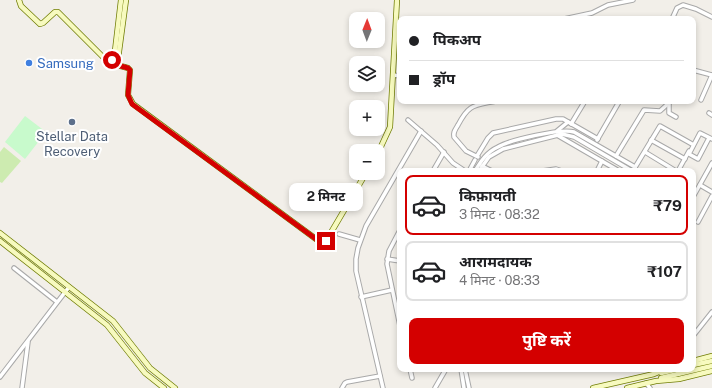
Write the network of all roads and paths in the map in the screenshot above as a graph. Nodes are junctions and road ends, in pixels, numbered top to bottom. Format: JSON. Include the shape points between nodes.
{"nodes":[{"id":1,"x":19,"y":0,"type":"edge"},
{"id":2,"x":121,"y":0,"type":"edge"},
{"id":3,"x":126,"y":0,"type":"edge"},
{"id":4,"x":397,"y":0,"type":"edge"},
{"id":5,"x":633,"y":0,"type":"edge"},
{"id":6,"x":682,"y":0,"type":"edge"},
{"id":7,"x":683,"y":5,"type":"junction"},
{"id":8,"x":578,"y":16,"type":"edge"},
{"id":9,"x":673,"y":16,"type":"edge"},
{"id":10,"x":712,"y":17,"type":"edge"},
{"id":11,"x":115,"y":61,"type":"junction"},
{"id":12,"x":696,"y":71,"type":"edge"},
{"id":13,"x":393,"y":75,"type":"junction"},
{"id":14,"x":712,"y":75,"type":"edge"},
{"id":15,"x":397,"y":76,"type":"edge"},
{"id":16,"x":701,"y":100,"type":"dead end"},
{"id":17,"x":482,"y":104,"type":"edge"},
{"id":18,"x":583,"y":104,"type":"edge"},
{"id":19,"x":618,"y":104,"type":"edge"},
{"id":20,"x":668,"y":104,"type":"edge"},
{"id":21,"x":670,"y":104,"type":"edge"},
{"id":22,"x":676,"y":117,"type":"dead end"},
{"id":23,"x":408,"y":120,"type":"dead end"},
{"id":24,"x":569,"y":123,"type":"junction"},
{"id":25,"x":421,"y":131,"type":"junction"},
{"id":26,"x":557,"y":133,"type":"junction"},
{"id":27,"x":697,"y":135,"type":"dead end"},
{"id":28,"x":598,"y":139,"type":"junction"},
{"id":29,"x":711,"y":139,"type":"edge"},
{"id":30,"x":651,"y":140,"type":"junction"},
{"id":31,"x":382,"y":144,"type":"edge"},
{"id":32,"x":594,"y":144,"type":"junction"},
{"id":33,"x":692,"y":144,"type":"junction"},
{"id":34,"x":444,"y":152,"type":"junction"},
{"id":35,"x":645,"y":152,"type":"junction"},
{"id":36,"x":616,"y":156,"type":"junction"},
{"id":37,"x":476,"y":158,"type":"junction"},
{"id":38,"x":685,"y":159,"type":"junction"},
{"id":39,"x":602,"y":161,"type":"junction"},
{"id":40,"x":712,"y":163,"type":"edge"},
{"id":41,"x":481,"y":164,"type":"junction"},
{"id":42,"x":400,"y":168,"type":"edge"},
{"id":43,"x":435,"y":168,"type":"edge"},
{"id":44,"x":460,"y":168,"type":"edge"},
{"id":45,"x":471,"y":168,"type":"edge"},
{"id":46,"x":478,"y":168,"type":"edge"},
{"id":47,"x":480,"y":168,"type":"edge"},
{"id":48,"x":487,"y":168,"type":"edge"},
{"id":49,"x":598,"y":168,"type":"edge"},
{"id":50,"x":614,"y":168,"type":"edge"},
{"id":51,"x":628,"y":168,"type":"edge"},
{"id":52,"x":630,"y":168,"type":"edge"},
{"id":53,"x":633,"y":168,"type":"edge"},
{"id":54,"x":672,"y":168,"type":"edge"},
{"id":55,"x":679,"y":168,"type":"edge"},
{"id":56,"x":397,"y":172,"type":"edge"},
{"id":57,"x":708,"y":172,"type":"junction"},
{"id":58,"x":712,"y":174,"type":"edge"},
{"id":59,"x":362,"y":180,"type":"edge"},
{"id":60,"x":700,"y":185,"type":"junction"},
{"id":61,"x":696,"y":192,"type":"edge"},
{"id":62,"x":712,"y":192,"type":"edge"},
{"id":63,"x":712,"y":196,"type":"edge"},
{"id":64,"x":698,"y":222,"type":"dead end"},
{"id":65,"x":0,"y":233,"type":"edge"},
{"id":66,"x":339,"y":234,"type":"dead end"},
{"id":67,"x":397,"y":235,"type":"edge"},
{"id":68,"x":360,"y":240,"type":"junction"},
{"id":69,"x":0,"y":241,"type":"edge"},
{"id":70,"x":387,"y":259,"type":"junction"},
{"id":71,"x":397,"y":261,"type":"edge"},
{"id":72,"x":14,"y":268,"type":"dead end"},
{"id":73,"x":69,"y":287,"type":"junction"},
{"id":74,"x":392,"y":290,"type":"junction"},
{"id":75,"x":65,"y":291,"type":"junction"},
{"id":76,"x":361,"y":297,"type":"junction"},
{"id":77,"x":57,"y":302,"type":"junction"},
{"id":78,"x":397,"y":312,"type":"edge"},
{"id":79,"x":712,"y":312,"type":"edge"},
{"id":80,"x":696,"y":332,"type":"edge"},
{"id":81,"x":28,"y":341,"type":"junction"},
{"id":82,"x":138,"y":353,"type":"junction"},
{"id":83,"x":712,"y":356,"type":"edge"},
{"id":84,"x":133,"y":357,"type":"junction"},
{"id":85,"x":696,"y":360,"type":"edge"},
{"id":86,"x":712,"y":361,"type":"edge"},
{"id":87,"x":696,"y":365,"type":"edge"},
{"id":88,"x":712,"y":366,"type":"edge"},
{"id":89,"x":696,"y":368,"type":"edge"},
{"id":90,"x":712,"y":371,"type":"edge"},
{"id":91,"x":411,"y":372,"type":"edge"},
{"id":92,"x":444,"y":372,"type":"edge"},
{"id":93,"x":461,"y":372,"type":"edge"},
{"id":94,"x":466,"y":372,"type":"edge"},
{"id":95,"x":659,"y":372,"type":"edge"},
{"id":96,"x":671,"y":372,"type":"edge"},
{"id":97,"x":678,"y":372,"type":"edge"},
{"id":98,"x":654,"y":374,"type":"junction"},
{"id":99,"x":380,"y":376,"type":"junction"},
{"id":100,"x":0,"y":377,"type":"edge"},
{"id":101,"x":412,"y":378,"type":"dead end"},
{"id":102,"x":656,"y":381,"type":"junction"},
{"id":103,"x":646,"y":383,"type":"junction"},
{"id":104,"x":22,"y":388,"type":"edge"},
{"id":105,"x":164,"y":388,"type":"edge"},
{"id":106,"x":175,"y":388,"type":"edge"},
{"id":107,"x":342,"y":388,"type":"edge"},
{"id":108,"x":383,"y":388,"type":"edge"},
{"id":109,"x":435,"y":388,"type":"edge"},
{"id":110,"x":464,"y":388,"type":"edge"},
{"id":111,"x":469,"y":388,"type":"edge"},
{"id":112,"x":593,"y":388,"type":"edge"},
{"id":113,"x":627,"y":388,"type":"edge"},
{"id":114,"x":650,"y":388,"type":"edge"}],
"edges":[{"from":1,"to":11,"type":"street","via":[[21,6],[40,24],[58,12],[105,59]]},
{"from":2,"to":11,"type":"street"},
{"from":3,"to":11,"type":"street"},
{"from":4,"to":13,"type":"street"},
{"from":5,"to":8,"type":"street","via":[[608,5],[592,13]]},
{"from":6,"to":7,"type":"street"},
{"from":7,"to":9,"type":"street","via":[[677,8]]},
{"from":7,"to":10,"type":"street"},
{"from":11,"to":59,"type":"street","via":[[130,70],[128,95],[132,104],[320,242],[326,241]]},
{"from":12,"to":14,"type":"street"},
{"from":13,"to":15,"type":"street"},
{"from":13,"to":31,"type":"street","via":[[390,127]]},
{"from":14,"to":16,"type":"street"},
{"from":17,"to":37,"type":"street","via":[[468,110],[454,132],[454,137]]},
{"from":18,"to":24,"type":"street"},
{"from":19,"to":28,"type":"street"},
{"from":20,"to":36,"type":"street","via":[[659,111],[644,110]]},
{"from":21,"to":22,"type":"street","via":[[669,113]]},
{"from":23,"to":25,"type":"street"},
{"from":24,"to":26,"type":"street"},
{"from":24,"to":28,"type":"street"},
{"from":24,"to":37,"type":"street","via":[[561,118],[493,133]]},
{"from":25,"to":34,"type":"street"},
{"from":25,"to":42,"type":"street"},
{"from":26,"to":32,"type":"street","via":[[570,131]]},
{"from":26,"to":39,"type":"street"},
{"from":26,"to":41,"type":"street","via":[[503,149]]},
{"from":26,"to":51,"type":"street","via":[[574,137]]},
{"from":27,"to":33,"type":"street"},
{"from":28,"to":32,"type":"street"},
{"from":29,"to":29,"type":"street","via":[[698,159],[689,154],[700,133]]},
{"from":30,"to":33,"type":"street","via":[[661,126]]},
{"from":30,"to":35,"type":"street"},
{"from":30,"to":38,"type":"street"},
{"from":32,"to":36,"type":"street"},
{"from":33,"to":38,"type":"street"},
{"from":34,"to":43,"type":"street"},
{"from":34,"to":44,"type":"street"},
{"from":35,"to":53,"type":"street"},
{"from":35,"to":54,"type":"street"},
{"from":36,"to":52,"type":"street"},
{"from":37,"to":41,"type":"street"},
{"from":37,"to":45,"type":"street"},
{"from":38,"to":55,"type":"street"},
{"from":39,"to":49,"type":"street"},
{"from":39,"to":50,"type":"street"},
{"from":40,"to":57,"type":"street"},
{"from":41,"to":46,"type":"street"},
{"from":41,"to":47,"type":"street"},
{"from":41,"to":48,"type":"street"},
{"from":56,"to":68,"type":"street"},
{"from":57,"to":58,"type":"street"},
{"from":57,"to":60,"type":"street"},
{"from":60,"to":61,"type":"street"},
{"from":60,"to":62,"type":"street"},
{"from":63,"to":64,"type":"street"},
{"from":65,"to":73,"type":"street"},
{"from":66,"to":68,"type":"street"},
{"from":67,"to":70,"type":"street"},
{"from":68,"to":76,"type":"street","via":[[356,265]]},
{"from":69,"to":75,"type":"street"},
{"from":70,"to":71,"type":"street"},
{"from":70,"to":74,"type":"street"},
{"from":72,"to":77,"type":"street"},
{"from":73,"to":75,"type":"street"},
{"from":73,"to":82,"type":"street","via":[[113,320]]},
{"from":74,"to":76,"type":"street"},
{"from":74,"to":78,"type":"street"},
{"from":75,"to":77,"type":"street"},
{"from":75,"to":84,"type":"street","via":[[108,324]]},
{"from":76,"to":99,"type":"street"},
{"from":77,"to":81,"type":"street"},
{"from":79,"to":80,"type":"street"},
{"from":81,"to":100,"type":"street"},
{"from":81,"to":104,"type":"street"},
{"from":82,"to":84,"type":"street"},
{"from":82,"to":106,"type":"street","via":[[150,368]]},
{"from":83,"to":85,"type":"street"},
{"from":84,"to":105,"type":"street","via":[[145,373]]},
{"from":86,"to":87,"type":"street"},
{"from":88,"to":89,"type":"street"},
{"from":90,"to":102,"type":"street","via":[[679,379]]},
{"from":91,"to":101,"type":"street"},
{"from":92,"to":109,"type":"street"},
{"from":93,"to":110,"type":"street"},
{"from":94,"to":111,"type":"street"},
{"from":95,"to":98,"type":"street"},
{"from":96,"to":98,"type":"street"},
{"from":97,"to":102,"type":"street"},
{"from":98,"to":112,"type":"street"},
{"from":99,"to":107,"type":"street","via":[[347,382]]},
{"from":99,"to":108,"type":"street"},
{"from":102,"to":103,"type":"street"},
{"from":103,"to":113,"type":"street"},
{"from":103,"to":114,"type":"street"}]}
